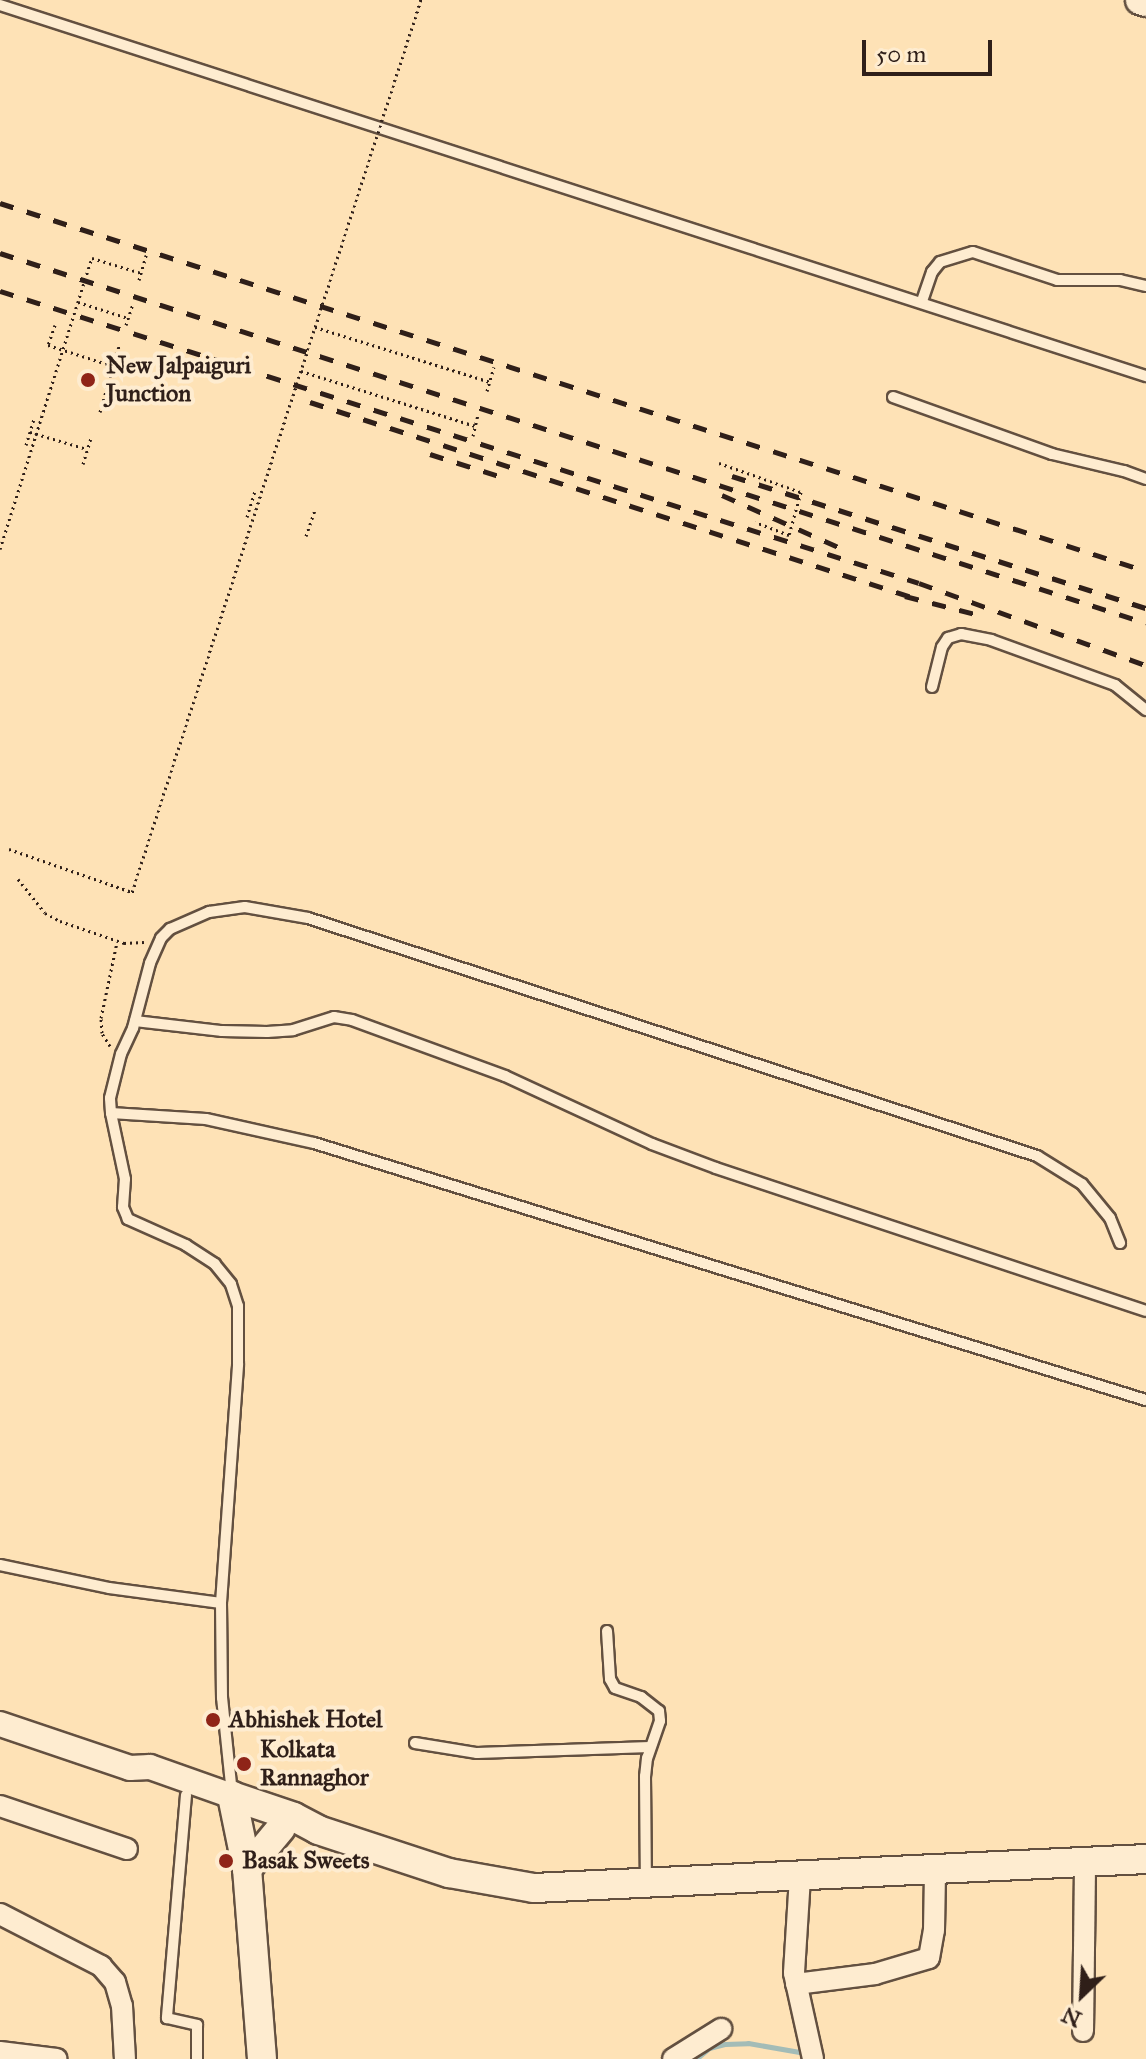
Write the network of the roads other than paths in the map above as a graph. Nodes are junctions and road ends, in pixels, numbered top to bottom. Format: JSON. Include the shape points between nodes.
{"nodes":[{"id":1,"x":0,"y":5,"type":"edge"},
{"id":2,"x":1146,"y":286,"type":"edge"},
{"id":3,"x":922,"y":301,"type":"junction"},
{"id":4,"x":1146,"y":376,"type":"edge"},
{"id":5,"x":893,"y":397,"type":"dead end"},
{"id":6,"x":1146,"y":479,"type":"edge"},
{"id":7,"x":932,"y":687,"type":"dead end"},
{"id":8,"x":1146,"y":710,"type":"edge"},
{"id":9,"x":135,"y":1021,"type":"junction"},
{"id":10,"x":111,"y":1113,"type":"junction"},
{"id":11,"x":1120,"y":1243,"type":"dead end"},
{"id":12,"x":1146,"y":1311,"type":"edge"},
{"id":13,"x":1146,"y":1400,"type":"edge"},
{"id":14,"x":0,"y":1565,"type":"edge"},
{"id":15,"x":221,"y":1603,"type":"junction"},
{"id":16,"x":607,"y":1631,"type":"dead end"},
{"id":17,"x":0,"y":1724,"type":"edge"},
{"id":18,"x":415,"y":1743,"type":"dead end"},
{"id":19,"x":650,"y":1747,"type":"junction"},
{"id":20,"x":130,"y":1768,"type":"junction"},
{"id":21,"x":186,"y":1795,"type":"junction"},
{"id":22,"x":227,"y":1804,"type":"junction"},
{"id":23,"x":0,"y":1806,"type":"edge"},
{"id":24,"x":281,"y":1828,"type":"junction"},
{"id":25,"x":318,"y":1830,"type":"junction"},
{"id":26,"x":127,"y":1849,"type":"dead end"},
{"id":27,"x":1146,"y":1859,"type":"edge"},
{"id":28,"x":1085,"y":1863,"type":"junction"},
{"id":29,"x":247,"y":1869,"type":"junction"},
{"id":30,"x":935,"y":1871,"type":"junction"},
{"id":31,"x":800,"y":1877,"type":"junction"},
{"id":32,"x":646,"y":1885,"type":"junction"},
{"id":33,"x":0,"y":1914,"type":"edge"},
{"id":34,"x":796,"y":1984,"type":"junction"},
{"id":35,"x":721,"y":2029,"type":"dead end"},
{"id":36,"x":1083,"y":2031,"type":"dead end"},
{"id":37,"x":0,"y":2052,"type":"edge"},
{"id":38,"x":57,"y":2059,"type":"edge"},
{"id":39,"x":125,"y":2059,"type":"edge"},
{"id":40,"x":197,"y":2059,"type":"edge"},
{"id":41,"x":262,"y":2059,"type":"edge"},
{"id":42,"x":673,"y":2059,"type":"edge"},
{"id":43,"x":813,"y":2059,"type":"edge"}],
"edges":[{"from":1,"to":3,"type":"lane"},
{"from":2,"to":3,"type":"lane","via":[[1120,280],[1057,280],[973,252],[940,262]]},
{"from":3,"to":4,"type":"lane"},
{"from":5,"to":6,"type":"lane","via":[[1052,454]]},
{"from":7,"to":8,"type":"lane","via":[[942,647],[948,638],[961,634],[1115,685]]},
{"from":9,"to":10,"type":"lane","via":[[121,1054]]},
{"from":9,"to":11,"type":"lane","via":[[156,947],[170,929],[209,912],[245,907],[308,918],[1037,1156],[1082,1184],[1110,1218]]},
{"from":9,"to":12,"type":"lane","via":[[267,1032],[334,1017],[352,1020],[505,1076],[716,1168]]},
{"from":10,"to":13,"type":"lane","via":[[206,1119],[314,1143]]},
{"from":10,"to":15,"type":"lane","via":[[128,1219],[201,1254],[224,1274],[236,1294],[240,1334]]},
{"from":14,"to":15,"type":"lane","via":[[109,1588]]},
{"from":15,"to":22,"type":"lane"},
{"from":16,"to":19,"type":"lane","via":[[615,1688],[641,1697],[659,1711]]},
{"from":17,"to":20,"type":"street"},
{"from":18,"to":19,"type":"lane","via":[[477,1753]]},
{"from":19,"to":32,"type":"lane","via":[[645,1776]]},
{"from":20,"to":21,"type":"street","via":[[146,1782]]},
{"from":20,"to":22,"type":"street","via":[[150,1767]]},
{"from":21,"to":22,"type":"street"},
{"from":21,"to":40,"type":"lane","via":[[167,2018],[197,2025]]},
{"from":22,"to":24,"type":"main road"},
{"from":22,"to":25,"type":"main road","via":[[294,1817]]},
{"from":22,"to":29,"type":"main road"},
{"from":23,"to":26,"type":"street"},
{"from":24,"to":25,"type":"main road","via":[[302,1834]]},
{"from":24,"to":29,"type":"main road"},
{"from":25,"to":32,"type":"main road","via":[[503,1885]]},
{"from":27,"to":28,"type":"main road"},
{"from":28,"to":30,"type":"main road"},
{"from":28,"to":36,"type":"street"},
{"from":29,"to":41,"type":"main road"},
{"from":30,"to":31,"type":"main road"},
{"from":30,"to":34,"type":"street","via":[[929,1958],[875,1974]]},
{"from":31,"to":32,"type":"main road"},
{"from":31,"to":34,"type":"street"},
{"from":33,"to":39,"type":"street","via":[[101,1966],[115,1982]]},
{"from":34,"to":43,"type":"street"},
{"from":35,"to":42,"type":"street"},
{"from":37,"to":38,"type":"street"}]}
